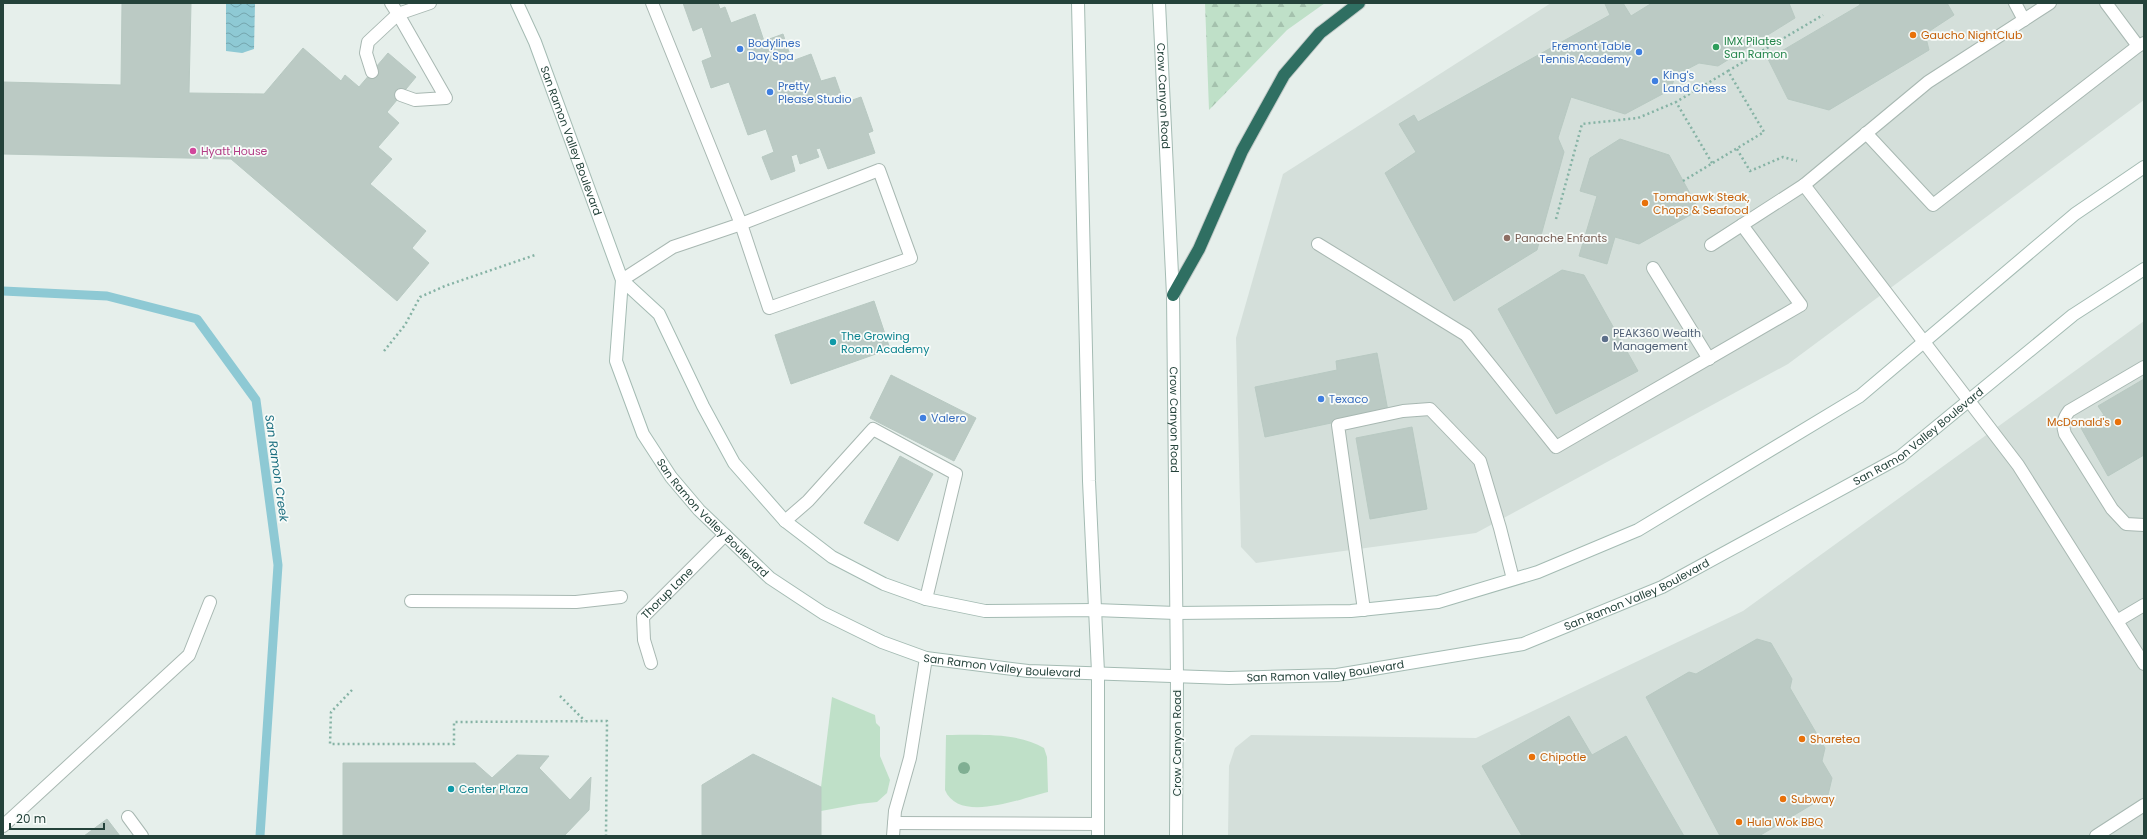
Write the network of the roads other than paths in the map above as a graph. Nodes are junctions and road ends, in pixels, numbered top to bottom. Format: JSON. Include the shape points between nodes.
{"nodes":[{"id":1,"x":391,"y":3,"type":"edge"},
{"id":2,"x":430,"y":3,"type":"edge"},
{"id":3,"x":518,"y":3,"type":"edge"},
{"id":4,"x":652,"y":3,"type":"edge"},
{"id":5,"x":1078,"y":3,"type":"edge"},
{"id":6,"x":1159,"y":3,"type":"edge"},
{"id":7,"x":1359,"y":3,"type":"edge"},
{"id":8,"x":2015,"y":3,"type":"edge"},
{"id":9,"x":2050,"y":3,"type":"edge"},
{"id":10,"x":2106,"y":3,"type":"edge"},
{"id":11,"x":398,"y":14,"type":"junction"},
{"id":12,"x":2024,"y":20,"type":"junction"},
{"id":13,"x":2141,"y":45,"type":"edge"},
{"id":14,"x":372,"y":72,"type":"dead end"},
{"id":15,"x":401,"y":96,"type":"dead end"},
{"id":16,"x":1866,"y":133,"type":"junction"},
{"id":17,"x":2144,"y":167,"type":"edge"},
{"id":18,"x":1804,"y":185,"type":"junction"},
{"id":19,"x":741,"y":224,"type":"junction"},
{"id":20,"x":1742,"y":225,"type":"junction"},
{"id":21,"x":1318,"y":244,"type":"dead end"},
{"id":22,"x":1711,"y":245,"type":"dead end"},
{"id":23,"x":1653,"y":268,"type":"dead end"},
{"id":24,"x":2144,"y":269,"type":"edge"},
{"id":25,"x":622,"y":280,"type":"junction"},
{"id":26,"x":1173,"y":295,"type":"junction"},
{"id":27,"x":1925,"y":341,"type":"junction"},
{"id":28,"x":1709,"y":359,"type":"junction"},
{"id":29,"x":2144,"y":367,"type":"edge"},
{"id":30,"x":1968,"y":400,"type":"junction"},
{"id":31,"x":785,"y":521,"type":"junction"},
{"id":32,"x":2144,"y":525,"type":"edge"},
{"id":33,"x":725,"y":535,"type":"junction"},
{"id":34,"x":1513,"y":579,"type":"junction"},
{"id":35,"x":621,"y":597,"type":"dead end"},
{"id":36,"x":926,"y":599,"type":"junction"},
{"id":37,"x":411,"y":601,"type":"dead end"},
{"id":38,"x":210,"y":602,"type":"dead end"},
{"id":39,"x":2144,"y":606,"type":"edge"},
{"id":40,"x":1095,"y":610,"type":"junction"},
{"id":41,"x":1364,"y":610,"type":"junction"},
{"id":42,"x":1176,"y":613,"type":"junction"},
{"id":43,"x":2117,"y":621,"type":"junction"},
{"id":44,"x":926,"y":658,"type":"junction"},
{"id":45,"x":651,"y":664,"type":"dead end"},
{"id":46,"x":2144,"y":664,"type":"edge"},
{"id":47,"x":1098,"y":672,"type":"junction"},
{"id":48,"x":1177,"y":676,"type":"junction"},
{"id":49,"x":2144,"y":805,"type":"edge"},
{"id":50,"x":128,"y":817,"type":"dead end"},
{"id":51,"x":894,"y":823,"type":"junction"},
{"id":52,"x":1017,"y":824,"type":"junction"},
{"id":53,"x":3,"y":826,"type":"edge"},
{"id":54,"x":1098,"y":830,"type":"edge"},
{"id":55,"x":142,"y":836,"type":"edge"},
{"id":56,"x":893,"y":836,"type":"edge"},
{"id":57,"x":1017,"y":836,"type":"edge"},
{"id":58,"x":1176,"y":836,"type":"edge"},
{"id":59,"x":2096,"y":836,"type":"edge"}],
"edges":[{"from":1,"to":11,"type":"main road"},
{"from":2,"to":11,"type":"main road"},
{"from":3,"to":25,"type":"main road","name":"San Ramon Valley Boulevard","via":[[535,42]]},
{"from":4,"to":19,"type":"main road"},
{"from":5,"to":40,"type":"main road","via":[[1088,481]]},
{"from":6,"to":26,"type":"main road","name":"Crow Canyon Road"},
{"from":7,"to":26,"type":"highway","via":[[1320,33],[1284,75],[1242,151],[1199,249]]},
{"from":8,"to":12,"type":"main road"},
{"from":9,"to":12,"type":"main road"},
{"from":10,"to":13,"type":"main road"},
{"from":11,"to":14,"type":"main road","via":[[368,42],[366,53]]},
{"from":11,"to":15,"type":"main road","via":[[446,98],[415,100]]},
{"from":12,"to":16,"type":"main road","via":[[1928,82]]},
{"from":13,"to":16,"type":"main road","via":[[1933,205]]},
{"from":16,"to":18,"type":"main road"},
{"from":17,"to":27,"type":"main road","name":"San Ramon Valley Boulevard","via":[[2075,214]]},
{"from":18,"to":20,"type":"main road"},
{"from":18,"to":27,"type":"main road"},
{"from":19,"to":19,"type":"main road","via":[[769,308],[911,258],[879,170]]},
{"from":19,"to":25,"type":"main road","via":[[673,247]]},
{"from":20,"to":22,"type":"main road"},
{"from":20,"to":28,"type":"main road","via":[[1801,305]]},
{"from":21,"to":28,"type":"main road","via":[[1466,335],[1556,447]]},
{"from":23,"to":28,"type":"main road"},
{"from":24,"to":30,"type":"main road","name":"San Ramon Valley Boulevard","via":[[2073,315]]},
{"from":25,"to":31,"type":"main road","name":"San Ramon Valley Boulevard","via":[[659,314],[703,406],[734,463]]},
{"from":25,"to":33,"type":"main road","name":"San Ramon Valley Boulevard","via":[[616,361],[643,434],[671,477]]},
{"from":26,"to":42,"type":"main road","name":"Crow Canyon Road"},
{"from":27,"to":30,"type":"main road"},
{"from":27,"to":34,"type":"main road","name":"San Ramon Valley Boulevard","via":[[1860,396],[1638,530],[1538,572]]},
{"from":29,"to":32,"type":"main road","via":[[2069,411],[2065,416],[2063,428],[2112,509],[2126,524]]},
{"from":30,"to":43,"type":"main road","via":[[2018,465]]},
{"from":30,"to":48,"type":"main road","name":"San Ramon Valley Boulevard","via":[[1900,457],[1662,587],[1523,644],[1337,675],[1229,678]]},
{"from":31,"to":36,"type":"main road","name":"San Ramon Valley Boulevard","via":[[832,557],[884,584]]},
{"from":31,"to":36,"type":"main road","via":[[808,501],[873,429],[956,474]]},
{"from":33,"to":44,"type":"main road","name":"San Ramon Valley Boulevard","via":[[770,578],[823,613],[882,642]]},
{"from":33,"to":45,"type":"main road","name":"Thorup Lane","via":[[643,617],[644,640]]},
{"from":34,"to":41,"type":"main road","name":"San Ramon Valley Boulevard","via":[[1438,602]]},
{"from":34,"to":41,"type":"main road","via":[[1480,461],[1430,409],[1403,411],[1338,425]]},
{"from":35,"to":37,"type":"main road","via":[[576,602]]},
{"from":36,"to":40,"type":"main road","name":"San Ramon Valley Boulevard","via":[[985,611]]},
{"from":38,"to":53,"type":"main road","via":[[189,655]]},
{"from":39,"to":43,"type":"main road"},
{"from":40,"to":42,"type":"main road","name":"San Ramon Valley Boulevard"},
{"from":40,"to":47,"type":"main road"},
{"from":41,"to":42,"type":"main road","name":"San Ramon Valley Boulevard"},
{"from":42,"to":48,"type":"main road","name":"Crow Canyon Road"},
{"from":43,"to":46,"type":"main road"},
{"from":44,"to":47,"type":"main road","name":"San Ramon Valley Boulevard","via":[[1028,670]]},
{"from":44,"to":51,"type":"main road","via":[[910,758],[895,810]]},
{"from":47,"to":48,"type":"main road","name":"San Ramon Valley Boulevard"},
{"from":47,"to":54,"type":"main road"},
{"from":48,"to":58,"type":"main road","name":"Crow Canyon Road"},
{"from":49,"to":59,"type":"main road"},
{"from":50,"to":55,"type":"main road"},
{"from":51,"to":52,"type":"main road"},
{"from":51,"to":56,"type":"main road"},
{"from":52,"to":54,"type":"main road"},
{"from":52,"to":57,"type":"main road"}]}
